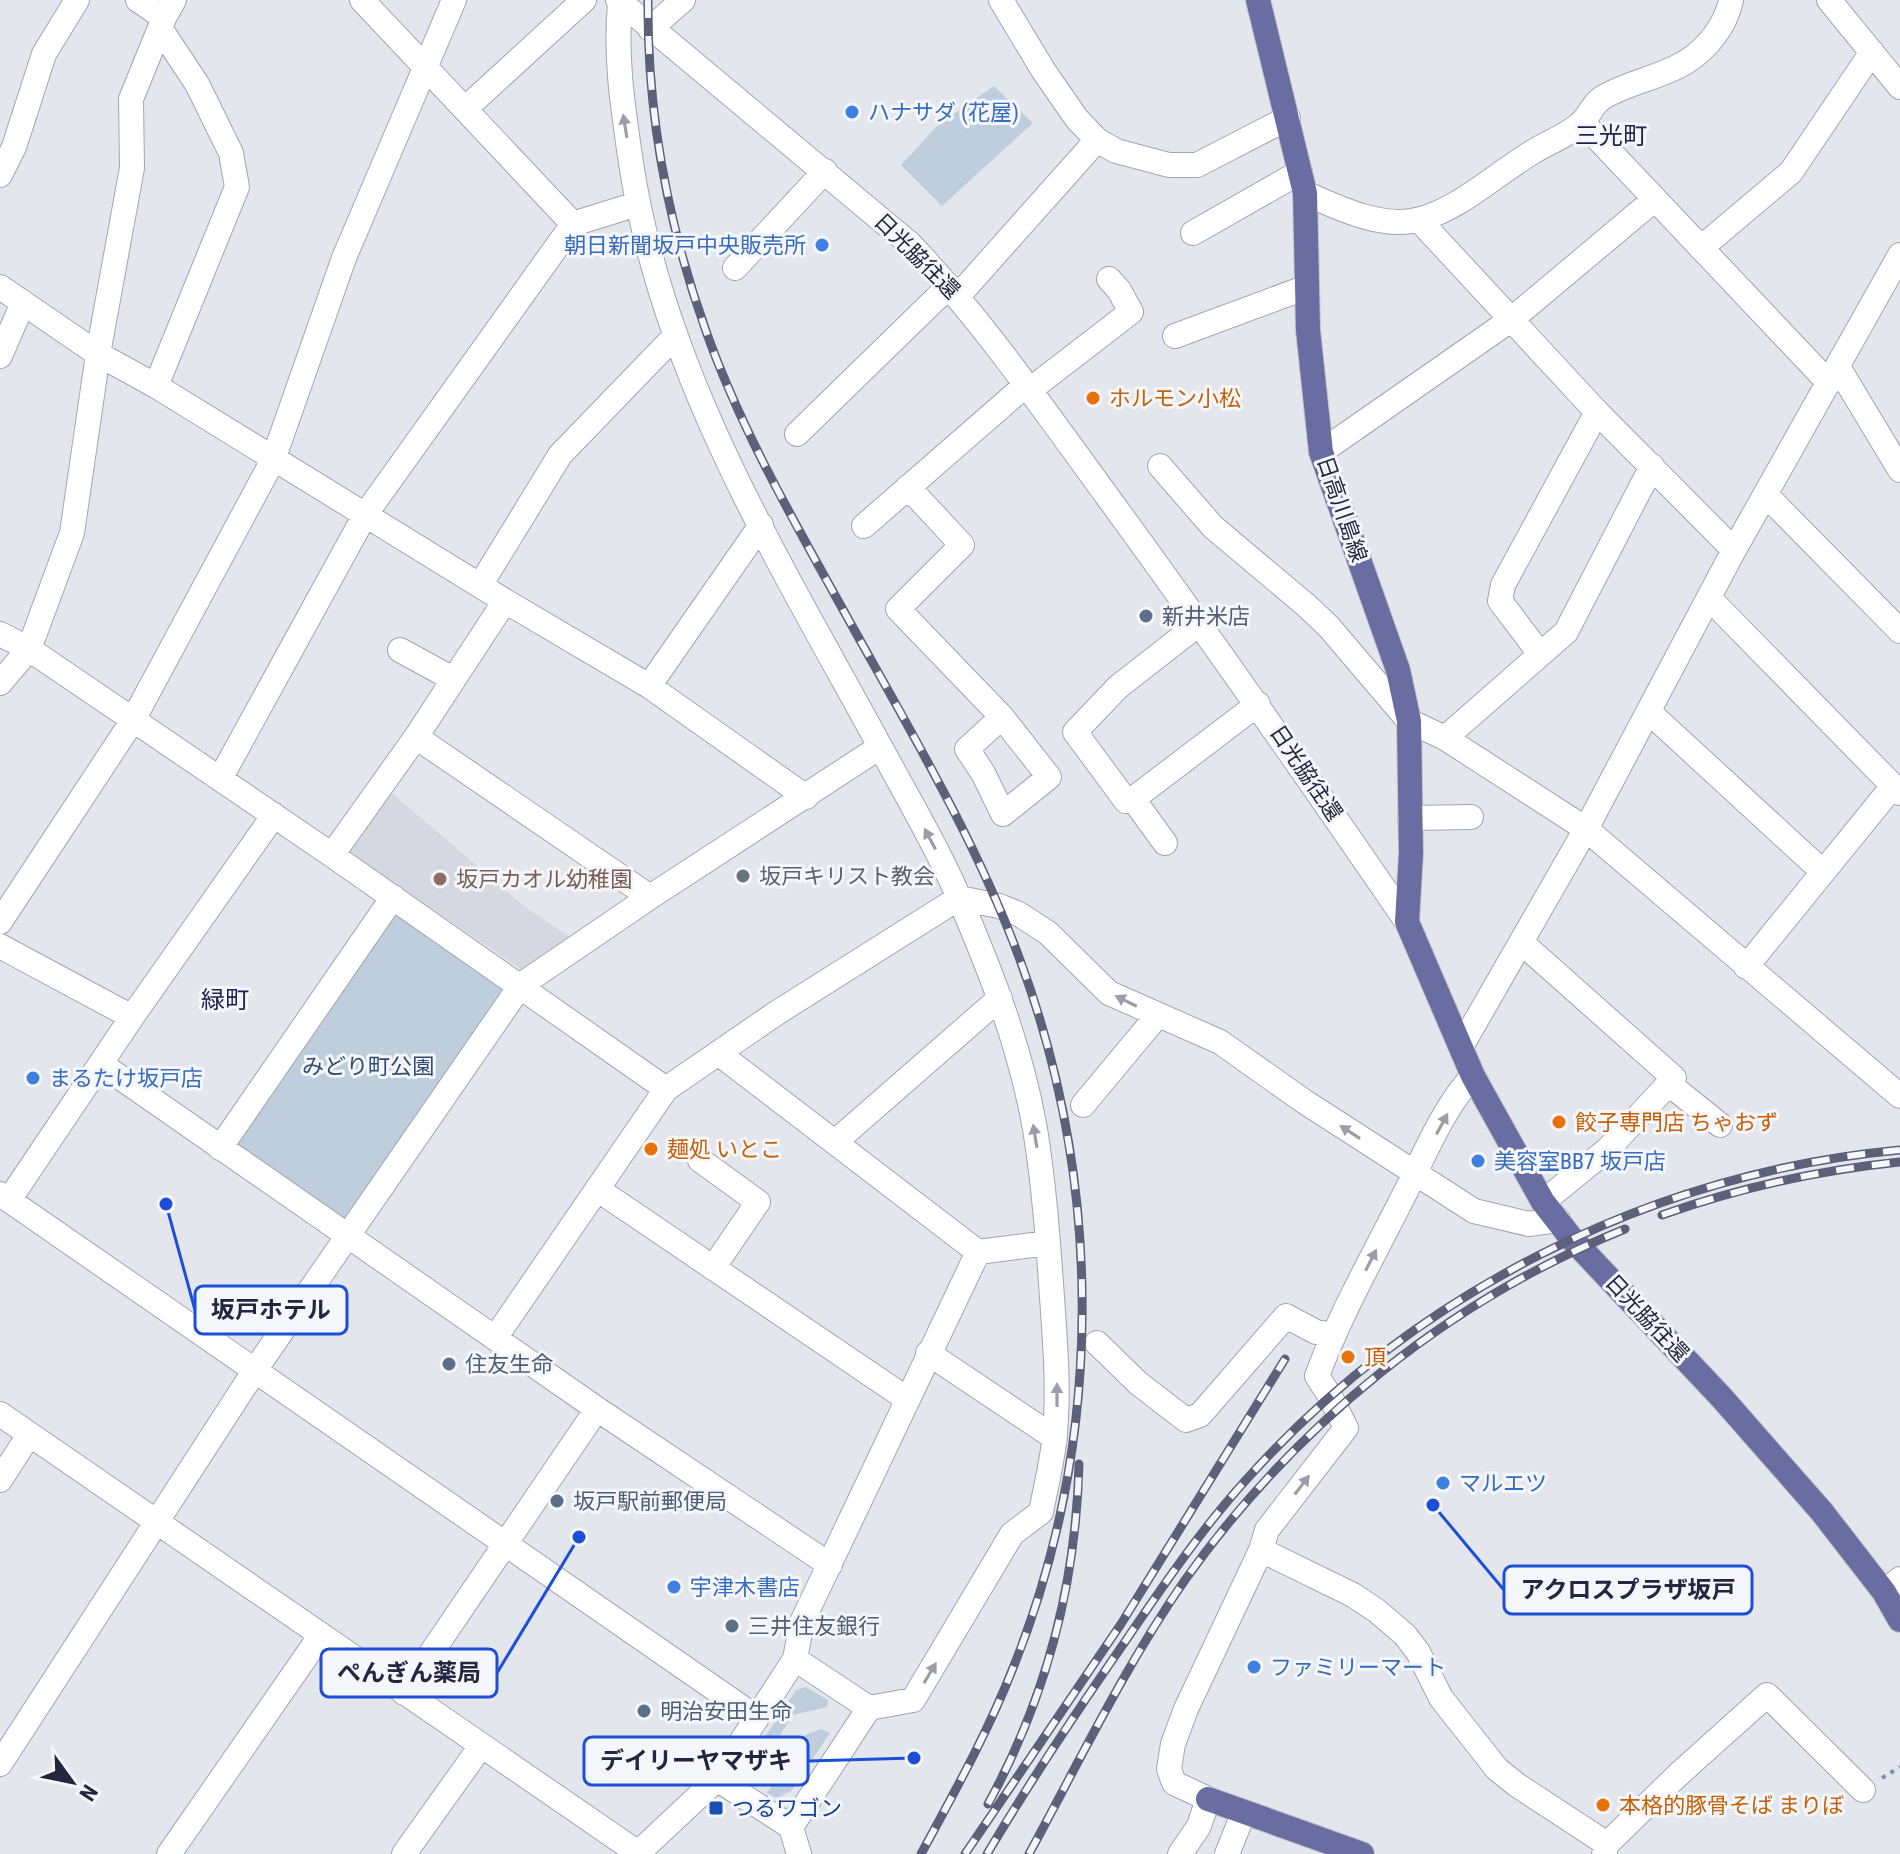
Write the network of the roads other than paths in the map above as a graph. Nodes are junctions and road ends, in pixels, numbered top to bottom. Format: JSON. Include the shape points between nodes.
{"nodes":[{"id":1,"x":77,"y":0,"type":"edge"},
{"id":2,"x":138,"y":0,"type":"edge"},
{"id":3,"x":362,"y":0,"type":"edge"},
{"id":4,"x":454,"y":0,"type":"edge"},
{"id":5,"x":584,"y":0,"type":"edge"},
{"id":6,"x":683,"y":0,"type":"edge"},
{"id":7,"x":1001,"y":0,"type":"edge"},
{"id":8,"x":1258,"y":0,"type":"edge"},
{"id":9,"x":1731,"y":0,"type":"edge"},
{"id":10,"x":1829,"y":0,"type":"edge"},
{"id":11,"x":619,"y":2,"type":"edge"},
{"id":12,"x":166,"y":15,"type":"edge"},
{"id":13,"x":650,"y":29,"type":"junction"},
{"id":14,"x":1872,"y":52,"type":"junction"},
{"id":15,"x":425,"y":66,"type":"junction"},
{"id":16,"x":1900,"y":87,"type":"edge"},
{"id":17,"x":466,"y":108,"type":"junction"},
{"id":18,"x":1288,"y":118,"type":"junction"},
{"id":19,"x":1582,"y":122,"type":"junction"},
{"id":20,"x":1097,"y":140,"type":"junction"},
{"id":21,"x":825,"y":171,"type":"junction"},
{"id":22,"x":0,"y":175,"type":"edge"},
{"id":23,"x":1302,"y":183,"type":"junction"},
{"id":24,"x":1655,"y":199,"type":"junction"},
{"id":25,"x":637,"y":204,"type":"junction"},
{"id":26,"x":1419,"y":220,"type":"junction"},
{"id":27,"x":573,"y":224,"type":"junction"},
{"id":28,"x":1193,"y":233,"type":"dead end"},
{"id":29,"x":1701,"y":248,"type":"junction"},
{"id":30,"x":1900,"y":255,"type":"edge"},
{"id":31,"x":735,"y":268,"type":"dead end"},
{"id":32,"x":1109,"y":279,"type":"dead end"},
{"id":33,"x":0,"y":287,"type":"edge"},
{"id":34,"x":1307,"y":287,"type":"junction"},
{"id":35,"x":954,"y":291,"type":"junction"},
{"id":36,"x":23,"y":303,"type":"junction"},
{"id":37,"x":1512,"y":319,"type":"junction"},
{"id":38,"x":675,"y":336,"type":"junction"},
{"id":39,"x":1175,"y":336,"type":"dead end"},
{"id":40,"x":98,"y":354,"type":"junction"},
{"id":41,"x":0,"y":356,"type":"edge"},
{"id":42,"x":1833,"y":375,"type":"junction"},
{"id":43,"x":156,"y":386,"type":"junction"},
{"id":44,"x":1029,"y":387,"type":"junction"},
{"id":45,"x":1597,"y":412,"type":"junction"},
{"id":46,"x":797,"y":434,"type":"dead end"},
{"id":47,"x":1321,"y":452,"type":"junction"},
{"id":48,"x":273,"y":460,"type":"junction"},
{"id":49,"x":1160,"y":466,"type":"dead end"},
{"id":50,"x":1652,"y":466,"type":"junction"},
{"id":51,"x":1900,"y":470,"type":"edge"},
{"id":52,"x":908,"y":487,"type":"junction"},
{"id":53,"x":1766,"y":495,"type":"junction"},
{"id":54,"x":365,"y":515,"type":"junction"},
{"id":55,"x":761,"y":525,"type":"junction"},
{"id":56,"x":864,"y":526,"type":"dead end"},
{"id":57,"x":1734,"y":550,"type":"junction"},
{"id":58,"x":481,"y":584,"type":"junction"},
{"id":59,"x":1710,"y":599,"type":"junction"},
{"id":60,"x":505,"y":601,"type":"junction"},
{"id":61,"x":1200,"y":623,"type":"junction"},
{"id":62,"x":1900,"y":631,"type":"edge"},
{"id":63,"x":0,"y":634,"type":"edge"},
{"id":64,"x":29,"y":649,"type":"junction"},
{"id":65,"x":400,"y":650,"type":"dead end"},
{"id":66,"x":1540,"y":654,"type":"junction"},
{"id":67,"x":453,"y":679,"type":"junction"},
{"id":68,"x":0,"y":683,"type":"edge"},
{"id":69,"x":649,"y":686,"type":"junction"},
{"id":70,"x":1258,"y":704,"type":"junction"},
{"id":71,"x":1649,"y":712,"type":"junction"},
{"id":72,"x":1002,"y":717,"type":"dead end"},
{"id":73,"x":133,"y":720,"type":"junction"},
{"id":74,"x":1409,"y":721,"type":"junction"},
{"id":75,"x":416,"y":737,"type":"junction"},
{"id":76,"x":1445,"y":738,"type":"junction"},
{"id":77,"x":880,"y":747,"type":"junction"},
{"id":78,"x":220,"y":779,"type":"junction"},
{"id":79,"x":1896,"y":789,"type":"edge"},
{"id":80,"x":806,"y":797,"type":"junction"},
{"id":81,"x":1133,"y":799,"type":"junction"},
{"id":82,"x":274,"y":815,"type":"junction"},
{"id":83,"x":1471,"y":817,"type":"dead end"},
{"id":84,"x":1410,"y":818,"type":"junction"},
{"id":85,"x":1586,"y":829,"type":"junction"},
{"id":86,"x":1165,"y":843,"type":"dead end"},
{"id":87,"x":332,"y":855,"type":"junction"},
{"id":88,"x":1823,"y":872,"type":"junction"},
{"id":89,"x":393,"y":897,"type":"junction"},
{"id":90,"x":650,"y":897,"type":"junction"},
{"id":91,"x":959,"y":898,"type":"junction"},
{"id":92,"x":0,"y":922,"type":"edge"},
{"id":93,"x":1407,"y":922,"type":"junction"},
{"id":94,"x":1522,"y":943,"type":"junction"},
{"id":95,"x":0,"y":946,"type":"edge"},
{"id":96,"x":1746,"y":967,"type":"junction"},
{"id":97,"x":521,"y":985,"type":"junction"},
{"id":98,"x":1000,"y":998,"type":"junction"},
{"id":99,"x":1157,"y":1016,"type":"junction"},
{"id":100,"x":132,"y":1017,"type":"junction"},
{"id":101,"x":1462,"y":1045,"type":"junction"},
{"id":102,"x":718,"y":1053,"type":"junction"},
{"id":103,"x":101,"y":1064,"type":"junction"},
{"id":104,"x":1473,"y":1076,"type":"junction"},
{"id":105,"x":1669,"y":1084,"type":"junction"},
{"id":106,"x":666,"y":1089,"type":"junction"},
{"id":107,"x":1900,"y":1096,"type":"edge"},
{"id":108,"x":1083,"y":1105,"type":"dead end"},
{"id":109,"x":1720,"y":1125,"type":"dead end"},
{"id":110,"x":835,"y":1142,"type":"junction"},
{"id":111,"x":220,"y":1148,"type":"junction"},
{"id":112,"x":700,"y":1160,"type":"dead end"},
{"id":113,"x":1415,"y":1174,"type":"junction"},
{"id":114,"x":597,"y":1189,"type":"junction"},
{"id":115,"x":4,"y":1197,"type":"edge"},
{"id":116,"x":1551,"y":1211,"type":"junction"},
{"id":117,"x":346,"y":1236,"type":"junction"},
{"id":118,"x":1048,"y":1243,"type":"junction"},
{"id":119,"x":978,"y":1252,"type":"junction"},
{"id":120,"x":713,"y":1268,"type":"junction"},
{"id":121,"x":1333,"y":1335,"type":"junction"},
{"id":122,"x":495,"y":1338,"type":"junction"},
{"id":123,"x":1097,"y":1343,"type":"dead end"},
{"id":124,"x":928,"y":1353,"type":"junction"},
{"id":125,"x":255,"y":1370,"type":"junction"},
{"id":126,"x":907,"y":1399,"type":"junction"},
{"id":127,"x":597,"y":1409,"type":"junction"},
{"id":128,"x":0,"y":1414,"type":"edge"},
{"id":129,"x":29,"y":1435,"type":"junction"},
{"id":130,"x":1055,"y":1438,"type":"junction"},
{"id":131,"x":0,"y":1480,"type":"edge"},
{"id":132,"x":156,"y":1520,"type":"junction"},
{"id":133,"x":505,"y":1544,"type":"junction"},
{"id":134,"x":1261,"y":1550,"type":"junction"},
{"id":135,"x":830,"y":1565,"type":"junction"},
{"id":136,"x":1892,"y":1585,"type":"edge"},
{"id":137,"x":1900,"y":1620,"type":"edge"},
{"id":138,"x":321,"y":1635,"type":"junction"},
{"id":139,"x":795,"y":1659,"type":"junction"},
{"id":140,"x":404,"y":1693,"type":"junction"},
{"id":141,"x":869,"y":1708,"type":"junction"},
{"id":142,"x":757,"y":1718,"type":"junction"},
{"id":143,"x":481,"y":1746,"type":"junction"},
{"id":144,"x":0,"y":1764,"type":"edge"},
{"id":145,"x":717,"y":1779,"type":"junction"},
{"id":146,"x":1863,"y":1790,"type":"dead end"},
{"id":147,"x":1208,"y":1799,"type":"junction"},
{"id":148,"x":1244,"y":1812,"type":"junction"},
{"id":149,"x":791,"y":1827,"type":"junction"},
{"id":150,"x":1326,"y":1848,"type":"edge"},
{"id":151,"x":1605,"y":1849,"type":"edge"},
{"id":152,"x":637,"y":1853,"type":"edge"},
{"id":153,"x":169,"y":1854,"type":"edge"},
{"id":154,"x":404,"y":1854,"type":"edge"},
{"id":155,"x":799,"y":1854,"type":"edge"},
{"id":156,"x":1180,"y":1854,"type":"edge"},
{"id":157,"x":1227,"y":1854,"type":"edge"},
{"id":158,"x":1362,"y":1854,"type":"edge"}],
"edges":[{"from":1,"to":22,"type":"street","via":[[44,54]]},
{"from":2,"to":12,"type":"street"},
{"from":3,"to":15,"type":"street"},
{"from":4,"to":15,"type":"street"},
{"from":5,"to":17,"type":"street"},
{"from":6,"to":13,"type":"street"},
{"from":7,"to":20,"type":"street","via":[[1043,70]]},
{"from":8,"to":18,"type":"main road","name":"日高川島線"},
{"from":9,"to":19,"type":"street","via":[[1728,16],[1685,63],[1598,100]]},
{"from":10,"to":14,"type":"street"},
{"from":11,"to":13,"type":"street","name":"日光脇往還"},
{"from":25,"to":11,"type":"street","one_way":true,"via":[[617,43]]},
{"from":12,"to":40,"type":"street","via":[[131,99],[132,168]]},
{"from":12,"to":43,"type":"street","via":[[231,153],[237,187]]},
{"from":13,"to":21,"type":"street","name":"日光脇往還"},
{"from":14,"to":16,"type":"street"},
{"from":14,"to":29,"type":"street","via":[[1791,172]]},
{"from":15,"to":17,"type":"street"},
{"from":15,"to":48,"type":"street","via":[[344,258]]},
{"from":17,"to":27,"type":"street"},
{"from":18,"to":20,"type":"street","via":[[1197,165],[1169,165],[1116,151]]},
{"from":18,"to":23,"type":"main road","name":"日高川島線"},
{"from":19,"to":24,"type":"street"},
{"from":19,"to":26,"type":"street","via":[[1463,199]]},
{"from":20,"to":35,"type":"street"},
{"from":21,"to":31,"type":"street"},
{"from":21,"to":35,"type":"street","name":"日光脇往還","via":[[910,244]]},
{"from":23,"to":26,"type":"street","via":[[1356,215]]},
{"from":23,"to":28,"type":"street"},
{"from":23,"to":34,"type":"main road","name":"日高川島線"},
{"from":24,"to":29,"type":"street"},
{"from":24,"to":37,"type":"street"},
{"from":25,"to":27,"type":"street"},
{"from":25,"to":38,"type":"street"},
{"from":26,"to":37,"type":"street"},
{"from":27,"to":54,"type":"street"},
{"from":29,"to":42,"type":"street"},
{"from":30,"to":42,"type":"street"},
{"from":32,"to":44,"type":"street","via":[[1131,312]]},
{"from":33,"to":36,"type":"street"},
{"from":34,"to":39,"type":"street"},
{"from":34,"to":47,"type":"main road","name":"日高川島線"},
{"from":35,"to":44,"type":"street","name":"日光脇往還"},
{"from":35,"to":46,"type":"street"},
{"from":36,"to":40,"type":"street"},
{"from":36,"to":41,"type":"street"},
{"from":37,"to":45,"type":"street"},
{"from":37,"to":47,"type":"street"},
{"from":38,"to":55,"type":"street"},
{"from":38,"to":58,"type":"street","via":[[560,455]]},
{"from":40,"to":43,"type":"street"},
{"from":40,"to":64,"type":"street","via":[[72,533]]},
{"from":42,"to":51,"type":"street"},
{"from":42,"to":53,"type":"street"},
{"from":43,"to":48,"type":"street"},
{"from":44,"to":52,"type":"street"},
{"from":44,"to":61,"type":"street","name":"日光脇往還"},
{"from":45,"to":50,"type":"street"},
{"from":45,"to":66,"type":"street","via":[[1503,585],[1500,601]]},
{"from":47,"to":74,"type":"main road","name":"日高川島線","via":[[1398,670]]},
{"from":48,"to":54,"type":"street"},
{"from":48,"to":73,"type":"street"},
{"from":49,"to":74,"type":"street","via":[[1213,527],[1329,627]]},
{"from":50,"to":57,"type":"street"},
{"from":50,"to":66,"type":"street","via":[[1566,632]]},
{"from":52,"to":56,"type":"street"},
{"from":52,"to":72,"type":"street","via":[[962,545],[898,609]]},
{"from":53,"to":57,"type":"street"},
{"from":53,"to":62,"type":"street"},
{"from":54,"to":58,"type":"street"},
{"from":54,"to":78,"type":"street"},
{"from":55,"to":69,"type":"street"},
{"from":55,"to":77,"type":"street"},
{"from":57,"to":59,"type":"street"},
{"from":58,"to":60,"type":"street"},
{"from":59,"to":71,"type":"street"},
{"from":59,"to":79,"type":"street"},
{"from":60,"to":67,"type":"street"},
{"from":60,"to":69,"type":"street"},
{"from":61,"to":70,"type":"street","name":"日光脇往還"},
{"from":61,"to":81,"type":"street","via":[[1118,687],[1075,732],[1126,801]]},
{"from":63,"to":64,"type":"street"},
{"from":64,"to":68,"type":"street"},
{"from":64,"to":73,"type":"street"},
{"from":65,"to":67,"type":"street"},
{"from":66,"to":76,"type":"street"},
{"from":67,"to":75,"type":"street"},
{"from":69,"to":80,"type":"street"},
{"from":70,"to":81,"type":"street"},
{"from":70,"to":93,"type":"street","name":"日光脇往還"},
{"from":71,"to":85,"type":"street"},
{"from":71,"to":88,"type":"street"},
{"from":73,"to":78,"type":"street"},
{"from":73,"to":92,"type":"street"},
{"from":74,"to":76,"type":"street"},
{"from":74,"to":84,"type":"main road","name":"日高川島線"},
{"from":75,"to":87,"type":"street"},
{"from":75,"to":90,"type":"street"},
{"from":76,"to":85,"type":"street"},
{"from":77,"to":80,"type":"street"},
{"from":91,"to":77,"type":"street","one_way":true},
{"from":78,"to":82,"type":"street"},
{"from":79,"to":88,"type":"street"},
{"from":80,"to":90,"type":"street"},
{"from":81,"to":86,"type":"street"},
{"from":82,"to":87,"type":"street"},
{"from":82,"to":100,"type":"street"},
{"from":83,"to":84,"type":"street"},
{"from":84,"to":93,"type":"main road","name":"日高川島線"},
{"from":85,"to":94,"type":"street"},
{"from":85,"to":96,"type":"street"},
{"from":87,"to":89,"type":"street"},
{"from":88,"to":96,"type":"street"},
{"from":89,"to":97,"type":"street"},
{"from":89,"to":111,"type":"street"},
{"from":90,"to":97,"type":"street"},
{"from":91,"to":98,"type":"street"},
{"from":99,"to":91,"type":"street","one_way":true,"via":[[1109,993],[1048,933],[1019,914]]},
{"from":91,"to":102,"type":"street"},
{"from":93,"to":101,"type":"main road","name":"日光脇往還"},
{"from":94,"to":101,"type":"street"},
{"from":94,"to":105,"type":"street","via":[[1674,1078]]},
{"from":95,"to":100,"type":"street"},
{"from":96,"to":107,"type":"street"},
{"from":97,"to":106,"type":"street"},
{"from":97,"to":117,"type":"street"},
{"from":98,"to":110,"type":"street"},
{"from":118,"to":98,"type":"street","one_way":true,"via":[[1034,1125]]},
{"from":99,"to":108,"type":"street"},
{"from":113,"to":99,"type":"street","one_way":true,"via":[[1220,1042]]},
{"from":100,"to":103,"type":"street"},
{"from":101,"to":104,"type":"main road","name":"日光脇往還"},
{"from":102,"to":106,"type":"street"},
{"from":102,"to":110,"type":"street"},
{"from":103,"to":111,"type":"street"},
{"from":103,"to":115,"type":"street"},
{"from":113,"to":104,"type":"street","one_way":true},
{"from":104,"to":116,"type":"main road","name":"日光脇往還"},
{"from":105,"to":109,"type":"street"},
{"from":105,"to":116,"type":"street"},
{"from":106,"to":114,"type":"street"},
{"from":110,"to":119,"type":"street"},
{"from":111,"to":117,"type":"street"},
{"from":112,"to":120,"type":"street","via":[[758,1202]]},
{"from":113,"to":116,"type":"street","via":[[1474,1211],[1529,1224]]},
{"from":121,"to":113,"type":"street","one_way":true},
{"from":114,"to":120,"type":"street"},
{"from":114,"to":122,"type":"street"},
{"from":115,"to":125,"type":"street"},
{"from":116,"to":136,"type":"main road","name":"日光脇往還"},
{"from":117,"to":122,"type":"street"},
{"from":117,"to":125,"type":"street"},
{"from":118,"to":119,"type":"street"},
{"from":130,"to":118,"type":"street","one_way":true,"via":[[1056,1346]]},
{"from":119,"to":124,"type":"street"},
{"from":120,"to":126,"type":"street"},
{"from":121,"to":123,"type":"street","via":[[1286,1316],[1200,1415],[1186,1420]]},
{"from":134,"to":121,"type":"street","one_way":true,"via":[[1267,1530],[1346,1428],[1317,1376]]},
{"from":122,"to":127,"type":"street"},
{"from":124,"to":126,"type":"street"},
{"from":124,"to":130,"type":"street"},
{"from":125,"to":132,"type":"street"},
{"from":125,"to":133,"type":"street"},
{"from":126,"to":135,"type":"street"},
{"from":127,"to":133,"type":"street"},
{"from":127,"to":135,"type":"street"},
{"from":128,"to":129,"type":"street"},
{"from":129,"to":131,"type":"street"},
{"from":129,"to":132,"type":"street"},
{"from":141,"to":130,"type":"street","one_way":true,"via":[[913,1700],[1012,1534],[1041,1512]]},
{"from":132,"to":138,"type":"street"},
{"from":132,"to":144,"type":"street"},
{"from":133,"to":140,"type":"street"},
{"from":133,"to":142,"type":"street"},
{"from":134,"to":147,"type":"street","via":[[1173,1744],[1169,1769],[1174,1783]]},
{"from":134,"to":151,"type":"street","via":[[1353,1595],[1405,1635],[1441,1698],[1497,1769]]},
{"from":135,"to":139,"type":"street","via":[[802,1622]]},
{"from":136,"to":137,"type":"main road","name":"日光脇往還"},
{"from":138,"to":140,"type":"street"},
{"from":138,"to":153,"type":"street"},
{"from":139,"to":141,"type":"street"},
{"from":139,"to":142,"type":"street"},
{"from":140,"to":143,"type":"street"},
{"from":141,"to":149,"type":"street"},
{"from":142,"to":145,"type":"street"},
{"from":143,"to":152,"type":"street"},
{"from":143,"to":154,"type":"street"},
{"from":145,"to":149,"type":"street"},
{"from":145,"to":152,"type":"street"},
{"from":146,"to":151,"type":"street","via":[[1767,1695]]},
{"from":147,"to":148,"type":"main road"},
{"from":147,"to":156,"type":"street","via":[[1199,1826]]},
{"from":148,"to":150,"type":"main road"},
{"from":148,"to":157,"type":"street"},
{"from":149,"to":155,"type":"street"},
{"from":150,"to":158,"type":"main road"}]}
